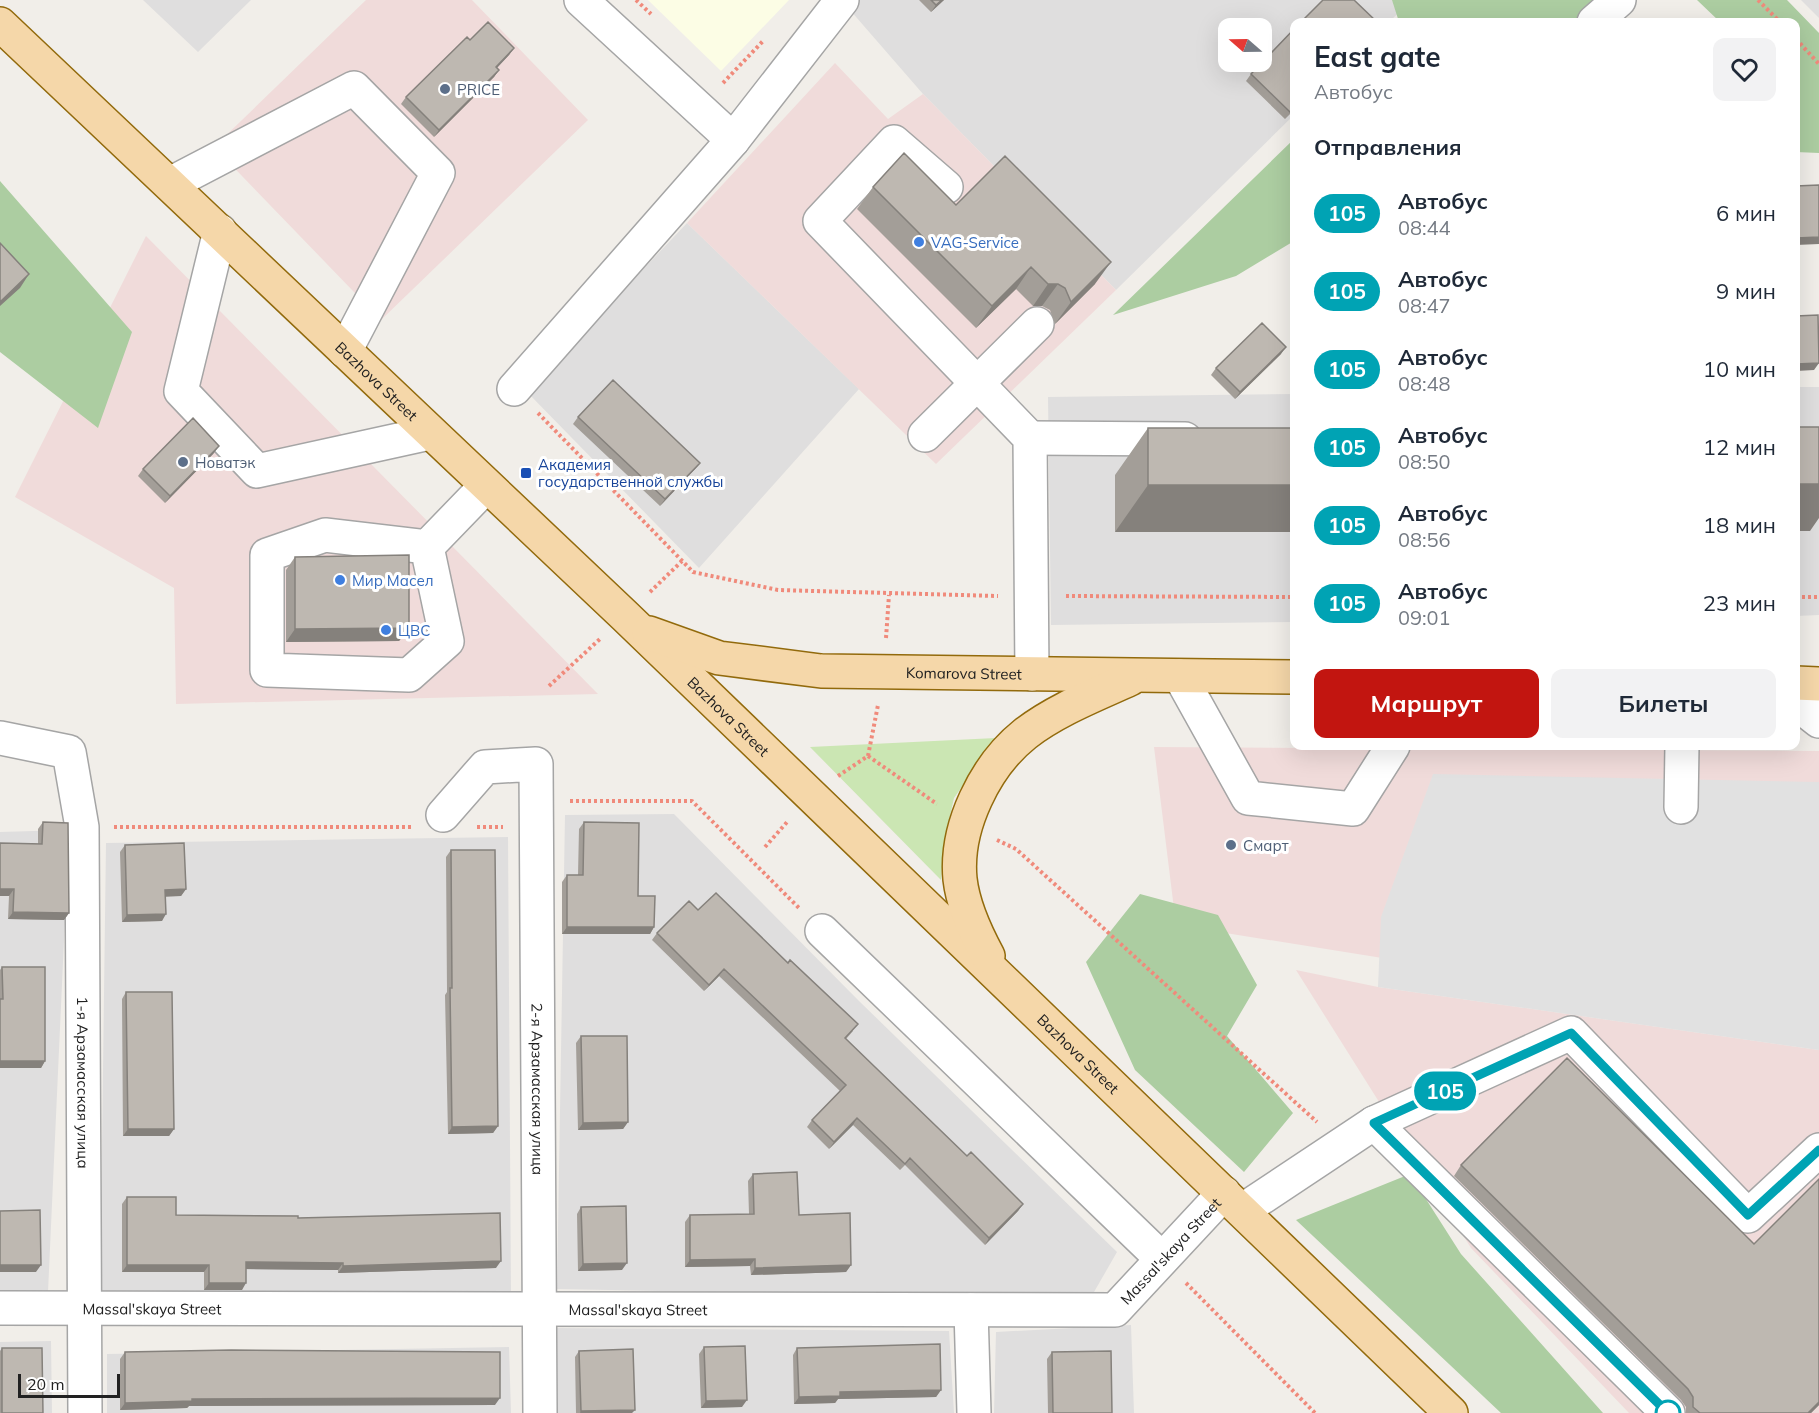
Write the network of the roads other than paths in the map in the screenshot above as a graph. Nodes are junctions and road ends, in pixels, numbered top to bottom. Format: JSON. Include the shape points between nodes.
{"nodes":[{"id":1,"x":581,"y":0,"type":"edge"},
{"id":2,"x":842,"y":0,"type":"edge"},
{"id":3,"x":1619,"y":0,"type":"edge"},
{"id":4,"x":1599,"y":18,"type":"edge"},
{"id":5,"x":0,"y":24,"type":"edge"},
{"id":6,"x":733,"y":140,"type":"junction"},
{"id":7,"x":170,"y":184,"type":"junction"},
{"id":8,"x":946,"y":187,"type":"dead end"},
{"id":9,"x":220,"y":231,"type":"junction"},
{"id":10,"x":1037,"y":324,"type":"dead end"},
{"id":11,"x":345,"y":351,"type":"junction"},
{"id":12,"x":978,"y":383,"type":"junction"},
{"id":13,"x":514,"y":389,"type":"road end"},
{"id":14,"x":430,"y":433,"type":"junction"},
{"id":15,"x":925,"y":435,"type":"dead end"},
{"id":16,"x":1030,"y":438,"type":"junction"},
{"id":17,"x":1214,"y":439,"type":"edge"},
{"id":18,"x":486,"y":486,"type":"junction"},
{"id":19,"x":427,"y":547,"type":"junction"},
{"id":20,"x":639,"y":629,"type":"junction"},
{"id":21,"x":1032,"y":674,"type":"junction"},
{"id":22,"x":1140,"y":675,"type":"junction"},
{"id":23,"x":1180,"y":676,"type":"junction"},
{"id":24,"x":1290,"y":677,"type":"edge"},
{"id":25,"x":1800,"y":683,"type":"edge"},
{"id":26,"x":1819,"y":684,"type":"edge"},
{"id":27,"x":1800,"y":706,"type":"edge"},
{"id":28,"x":1819,"y":721,"type":"edge"},
{"id":29,"x":0,"y":738,"type":"edge"},
{"id":30,"x":1390,"y":750,"type":"edge"},
{"id":31,"x":1682,"y":750,"type":"edge"},
{"id":32,"x":1681,"y":807,"type":"dead end"},
{"id":33,"x":443,"y":815,"type":"dead end"},
{"id":34,"x":822,"y":931,"type":"dead end"},
{"id":35,"x":999,"y":976,"type":"junction"},
{"id":36,"x":1374,"y":1123,"type":"junction"},
{"id":37,"x":1819,"y":1150,"type":"edge"},
{"id":38,"x":1234,"y":1202,"type":"junction"},
{"id":39,"x":1162,"y":1259,"type":"junction"},
{"id":40,"x":0,"y":1308,"type":"edge"},
{"id":41,"x":84,"y":1308,"type":"junction"},
{"id":42,"x":539,"y":1309,"type":"junction"},
{"id":43,"x":971,"y":1310,"type":"junction"},
{"id":44,"x":85,"y":1413,"type":"edge"},
{"id":45,"x":540,"y":1413,"type":"edge"},
{"id":46,"x":974,"y":1413,"type":"edge"},
{"id":47,"x":1451,"y":1413,"type":"edge"},
{"id":48,"x":1668,"y":1413,"type":"edge"}],
"edges":[{"from":1,"to":6,"type":"street"},
{"from":2,"to":6,"type":"street"},
{"from":3,"to":4,"type":"street"},
{"from":5,"to":7,"type":"main road","name":"Bazhova Street"},
{"from":6,"to":13,"type":"street"},
{"from":7,"to":9,"type":"main road","name":"Bazhova Street"},
{"from":7,"to":11,"type":"street","via":[[354,88],[438,173]]},
{"from":8,"to":12,"type":"street","via":[[894,142],[820,221]]},
{"from":9,"to":11,"type":"main road","name":"Bazhova Street"},
{"from":9,"to":14,"type":"street","via":[[181,391],[257,471]]},
{"from":10,"to":12,"type":"street"},
{"from":11,"to":14,"type":"main road","name":"Bazhova Street"},
{"from":12,"to":15,"type":"street"},
{"from":12,"to":16,"type":"street"},
{"from":14,"to":18,"type":"main road","name":"Bazhova Street"},
{"from":16,"to":17,"type":"street"},
{"from":16,"to":21,"type":"street"},
{"from":18,"to":19,"type":"street"},
{"from":18,"to":20,"type":"main road","name":"Bazhova Street"},
{"from":19,"to":19,"type":"street","via":[[447,641],[408,675],[267,670],[267,555],[325,535]]},
{"from":20,"to":21,"type":"main road","name":"Komarova Street","via":[[719,658],[821,671]]},
{"from":20,"to":35,"type":"main road","name":"Bazhova Street"},
{"from":21,"to":22,"type":"main road","name":"Komarova Street"},
{"from":22,"to":23,"type":"main road","name":"Komarova Street"},
{"from":22,"to":35,"type":"main road","via":[[1072,706],[1025,734],[1006,753],[976,798],[961,852],[960,878],[966,906]]},
{"from":23,"to":24,"type":"main road","name":"Komarova Street"},
{"from":23,"to":30,"type":"street","via":[[1248,798],[1353,809]]},
{"from":25,"to":26,"type":"main road"},
{"from":27,"to":28,"type":"street"},
{"from":29,"to":41,"type":"street","name":"1-я Арзамасская улица","via":[[69,752],[82,827]]},
{"from":31,"to":32,"type":"street"},
{"from":33,"to":42,"type":"street","name":"2-я Арзамасская улица","via":[[485,767],[536,764]]},
{"from":34,"to":39,"type":"street"},
{"from":35,"to":38,"type":"main road","name":"Bazhova Street"},
{"from":36,"to":37,"type":"street","name":"Massal'skaya Street","via":[[1571,1033],[1748,1215]]},
{"from":36,"to":38,"type":"street","name":"Massal'skaya Street","via":[[1342,1145]]},
{"from":36,"to":48,"type":"street"},
{"from":38,"to":39,"type":"street","name":"Massal'skaya Street"},
{"from":38,"to":47,"type":"main road","name":"Bazhova Street"},
{"from":39,"to":43,"type":"street","name":"Massal'skaya Street","via":[[1115,1310]]},
{"from":40,"to":41,"type":"street","name":"Massal'skaya Street"},
{"from":41,"to":42,"type":"street","name":"Massal'skaya Street"},
{"from":41,"to":44,"type":"street","name":"1-я Арзамасская улица"},
{"from":42,"to":43,"type":"street","name":"Massal'skaya Street"},
{"from":42,"to":45,"type":"street","name":"2-я Арзамасская улица"},
{"from":43,"to":46,"type":"street"}]}
